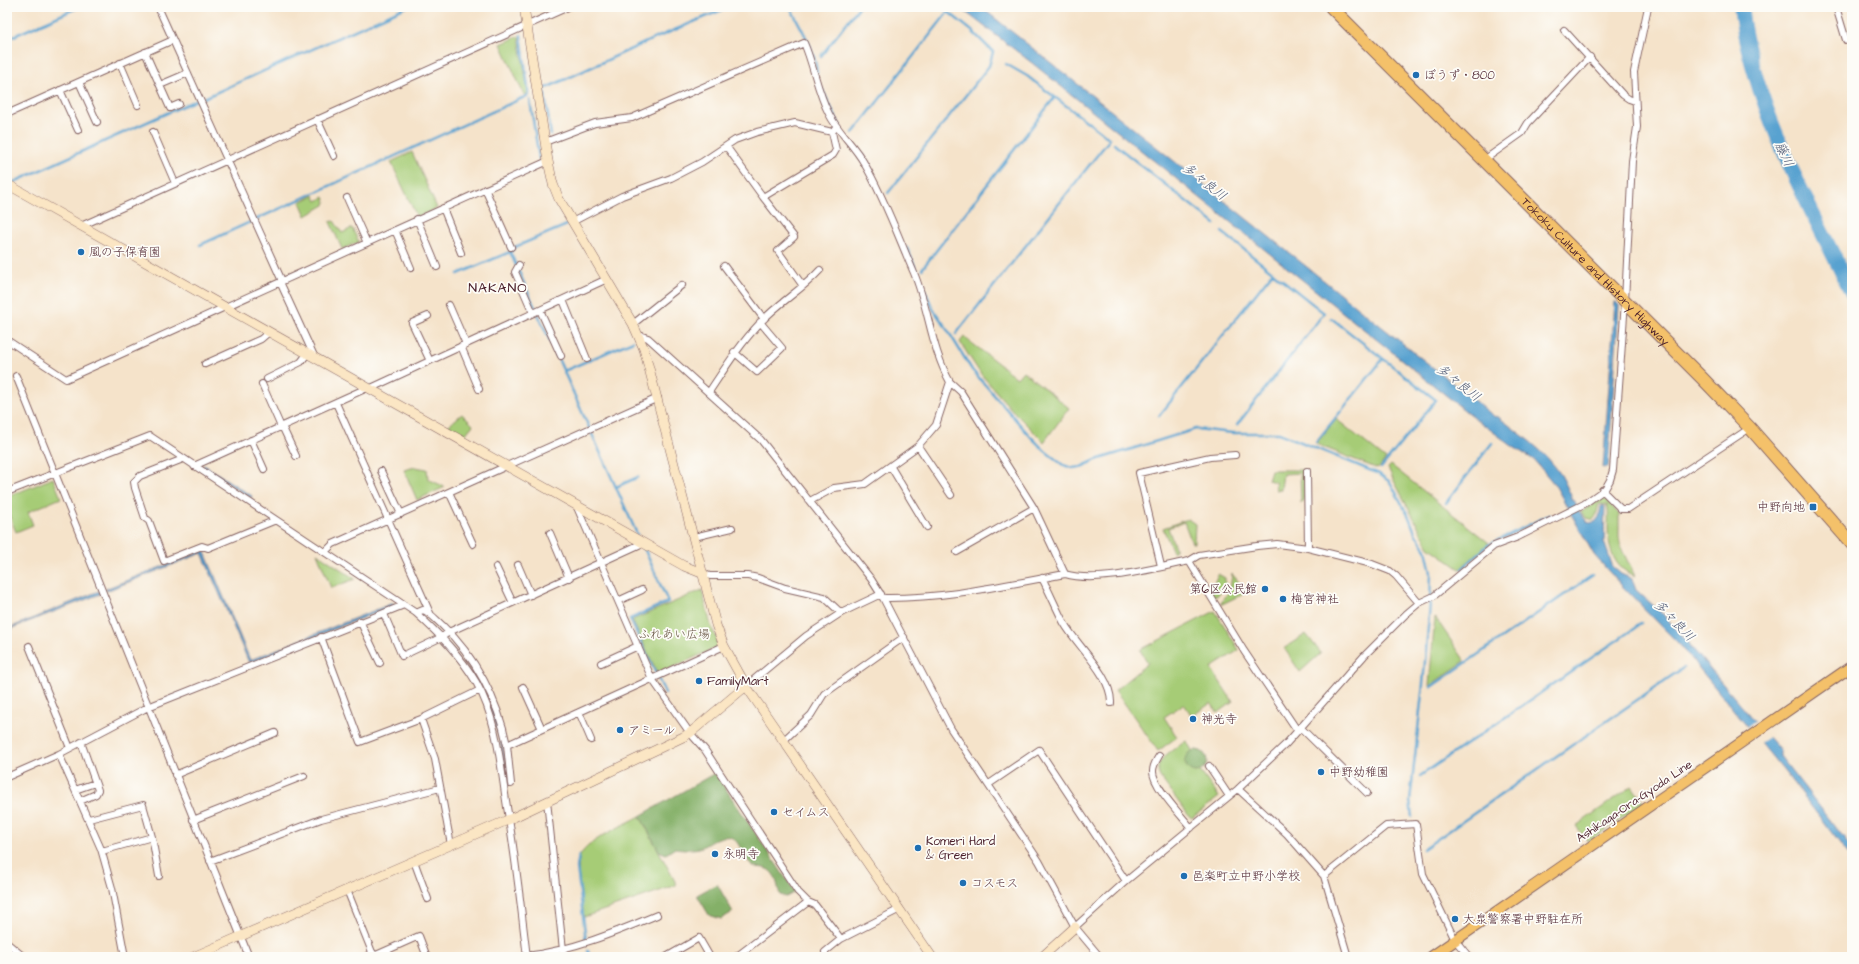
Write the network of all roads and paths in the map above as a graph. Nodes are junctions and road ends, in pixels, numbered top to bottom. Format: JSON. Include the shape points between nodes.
{"nodes":[{"id":1,"x":158,"y":7,"type":"edge"},
{"id":2,"x":524,"y":7,"type":"edge"},
{"id":3,"x":568,"y":7,"type":"edge"},
{"id":4,"x":1331,"y":7,"type":"edge"},
{"id":5,"x":1648,"y":7,"type":"edge"},
{"id":6,"x":1836,"y":7,"type":"edge"},
{"id":7,"x":526,"y":25,"type":"junction"},
{"id":8,"x":1564,"y":30,"type":"dead end"},
{"id":9,"x":1852,"y":39,"type":"edge"},
{"id":10,"x":173,"y":40,"type":"junction"},
{"id":11,"x":145,"y":52,"type":"junction"},
{"id":12,"x":1590,"y":57,"type":"junction"},
{"id":13,"x":120,"y":63,"type":"junction"},
{"id":14,"x":188,"y":73,"type":"junction"},
{"id":15,"x":78,"y":82,"type":"junction"},
{"id":16,"x":160,"y":85,"type":"junction"},
{"id":17,"x":60,"y":90,"type":"junction"},
{"id":18,"x":1635,"y":101,"type":"junction"},
{"id":19,"x":179,"y":104,"type":"dead end"},
{"id":20,"x":138,"y":105,"type":"dead end"},
{"id":21,"x":1636,"y":109,"type":"junction"},
{"id":22,"x":1644,"y":110,"type":"dead end"},
{"id":23,"x":7,"y":114,"type":"edge"},
{"id":24,"x":317,"y":119,"type":"junction"},
{"id":25,"x":97,"y":122,"type":"dead end"},
{"id":26,"x":834,"y":129,"type":"junction"},
{"id":27,"x":78,"y":130,"type":"dead end"},
{"id":28,"x":153,"y":132,"type":"dead end"},
{"id":29,"x":545,"y":142,"type":"junction"},
{"id":30,"x":726,"y":146,"type":"junction"},
{"id":31,"x":334,"y":156,"type":"dead end"},
{"id":32,"x":228,"y":160,"type":"junction"},
{"id":33,"x":1484,"y":160,"type":"junction"},
{"id":34,"x":548,"y":161,"type":"junction"},
{"id":35,"x":175,"y":183,"type":"junction"},
{"id":36,"x":7,"y":184,"type":"edge"},
{"id":37,"x":485,"y":189,"type":"junction"},
{"id":38,"x":764,"y":197,"type":"junction"},
{"id":39,"x":348,"y":198,"type":"dead end"},
{"id":40,"x":443,"y":208,"type":"junction"},
{"id":41,"x":417,"y":219,"type":"junction"},
{"id":42,"x":572,"y":222,"type":"junction"},
{"id":43,"x":81,"y":226,"type":"junction"},
{"id":44,"x":395,"y":230,"type":"junction"},
{"id":45,"x":367,"y":243,"type":"junction"},
{"id":46,"x":511,"y":247,"type":"dead end"},
{"id":47,"x":461,"y":253,"type":"dead end"},
{"id":48,"x":519,"y":265,"type":"dead end"},
{"id":49,"x":724,"y":266,"type":"dead end"},
{"id":50,"x":437,"y":267,"type":"dead end"},
{"id":51,"x":411,"y":268,"type":"dead end"},
{"id":52,"x":820,"y":270,"type":"dead end"},
{"id":53,"x":607,"y":279,"type":"junction"},
{"id":54,"x":281,"y":281,"type":"junction"},
{"id":55,"x":682,"y":286,"type":"dead end"},
{"id":56,"x":803,"y":286,"type":"junction"},
{"id":57,"x":563,"y":300,"type":"junction"},
{"id":58,"x":1626,"y":301,"type":"junction"},
{"id":59,"x":449,"y":305,"type":"dead end"},
{"id":60,"x":225,"y":306,"type":"junction"},
{"id":61,"x":540,"y":310,"type":"junction"},
{"id":62,"x":533,"y":313,"type":"junction"},
{"id":63,"x":428,"y":316,"type":"dead end"},
{"id":64,"x":762,"y":320,"type":"junction"},
{"id":65,"x":633,"y":324,"type":"junction"},
{"id":66,"x":269,"y":332,"type":"junction"},
{"id":67,"x":639,"y":335,"type":"junction"},
{"id":68,"x":7,"y":340,"type":"edge"},
{"id":69,"x":464,"y":345,"type":"junction"},
{"id":70,"x":734,"y":352,"type":"junction"},
{"id":71,"x":307,"y":354,"type":"junction"},
{"id":72,"x":561,"y":356,"type":"dead end"},
{"id":73,"x":316,"y":359,"type":"junction"},
{"id":74,"x":587,"y":359,"type":"dead end"},
{"id":75,"x":430,"y":361,"type":"junction"},
{"id":76,"x":205,"y":364,"type":"dead end"},
{"id":77,"x":16,"y":376,"type":"dead end"},
{"id":78,"x":267,"y":379,"type":"dead end"},
{"id":79,"x":950,"y":382,"type":"junction"},
{"id":80,"x":262,"y":384,"type":"dead end"},
{"id":81,"x":368,"y":388,"type":"junction"},
{"id":82,"x":479,"y":389,"type":"dead end"},
{"id":83,"x":709,"y":392,"type":"junction"},
{"id":84,"x":658,"y":398,"type":"junction"},
{"id":85,"x":336,"y":403,"type":"junction"},
{"id":86,"x":282,"y":427,"type":"junction"},
{"id":87,"x":1750,"y":428,"type":"junction"},
{"id":88,"x":251,"y":440,"type":"junction"},
{"id":89,"x":918,"y":446,"type":"junction"},
{"id":90,"x":1235,"y":455,"type":"dead end"},
{"id":91,"x":296,"y":456,"type":"dead end"},
{"id":92,"x":183,"y":459,"type":"junction"},
{"id":93,"x":194,"y":466,"type":"junction"},
{"id":94,"x":507,"y":466,"type":"junction"},
{"id":95,"x":891,"y":467,"type":"junction"},
{"id":96,"x":264,"y":469,"type":"dead end"},
{"id":97,"x":381,"y":471,"type":"dead end"},
{"id":98,"x":1307,"y":471,"type":"dead end"},
{"id":99,"x":55,"y":473,"type":"junction"},
{"id":100,"x":1602,"y":490,"type":"junction"},
{"id":101,"x":7,"y":492,"type":"edge"},
{"id":102,"x":449,"y":492,"type":"junction"},
{"id":103,"x":950,"y":495,"type":"dead end"},
{"id":104,"x":810,"y":501,"type":"junction"},
{"id":105,"x":576,"y":505,"type":"junction"},
{"id":106,"x":1034,"y":508,"type":"junction"},
{"id":107,"x":401,"y":514,"type":"junction"},
{"id":108,"x":388,"y":519,"type":"junction"},
{"id":109,"x":276,"y":520,"type":"junction"},
{"id":110,"x":927,"y":527,"type":"dead end"},
{"id":111,"x":732,"y":528,"type":"dead end"},
{"id":112,"x":550,"y":533,"type":"dead end"},
{"id":113,"x":694,"y":537,"type":"junction"},
{"id":114,"x":643,"y":543,"type":"junction"},
{"id":115,"x":473,"y":544,"type":"dead end"},
{"id":116,"x":1852,"y":544,"type":"edge"},
{"id":117,"x":1308,"y":548,"type":"junction"},
{"id":118,"x":325,"y":552,"type":"junction"},
{"id":119,"x":957,"y":552,"type":"dead end"},
{"id":120,"x":1189,"y":561,"type":"junction"},
{"id":121,"x":601,"y":563,"type":"junction"},
{"id":122,"x":518,"y":565,"type":"dead end"},
{"id":123,"x":1160,"y":566,"type":"junction"},
{"id":124,"x":496,"y":567,"type":"dead end"},
{"id":125,"x":704,"y":574,"type":"junction"},
{"id":126,"x":1065,"y":574,"type":"junction"},
{"id":127,"x":569,"y":578,"type":"junction"},
{"id":128,"x":1042,"y":578,"type":"junction"},
{"id":129,"x":642,"y":590,"type":"dead end"},
{"id":130,"x":531,"y":595,"type":"junction"},
{"id":131,"x":882,"y":596,"type":"junction"},
{"id":132,"x":618,"y":601,"type":"junction"},
{"id":133,"x":513,"y":603,"type":"junction"},
{"id":134,"x":1420,"y":603,"type":"junction"},
{"id":135,"x":404,"y":605,"type":"junction"},
{"id":136,"x":416,"y":613,"type":"junction"},
{"id":137,"x":841,"y":613,"type":"junction"},
{"id":138,"x":384,"y":614,"type":"junction"},
{"id":139,"x":431,"y":614,"type":"junction"},
{"id":140,"x":360,"y":621,"type":"junction"},
{"id":141,"x":449,"y":632,"type":"junction"},
{"id":142,"x":320,"y":637,"type":"junction"},
{"id":143,"x":442,"y":637,"type":"junction"},
{"id":144,"x":904,"y":637,"type":"junction"},
{"id":145,"x":29,"y":646,"type":"dead end"},
{"id":146,"x":638,"y":646,"type":"junction"},
{"id":147,"x":724,"y":646,"type":"junction"},
{"id":148,"x":380,"y":663,"type":"dead end"},
{"id":149,"x":601,"y":663,"type":"dead end"},
{"id":150,"x":1852,"y":666,"type":"edge"},
{"id":151,"x":652,"y":679,"type":"junction"},
{"id":152,"x":746,"y":686,"type":"junction"},
{"id":153,"x":523,"y":687,"type":"dead end"},
{"id":154,"x":480,"y":690,"type":"junction"},
{"id":155,"x":1111,"y":703,"type":"dead end"},
{"id":156,"x":148,"y":707,"type":"junction"},
{"id":157,"x":579,"y":712,"type":"junction"},
{"id":158,"x":421,"y":719,"type":"junction"},
{"id":159,"x":542,"y":729,"type":"junction"},
{"id":160,"x":1298,"y":729,"type":"junction"},
{"id":161,"x":275,"y":733,"type":"dead end"},
{"id":162,"x":690,"y":733,"type":"junction"},
{"id":163,"x":591,"y":740,"type":"dead end"},
{"id":164,"x":784,"y":740,"type":"junction"},
{"id":165,"x":81,"y":742,"type":"junction"},
{"id":166,"x":507,"y":745,"type":"junction"},
{"id":167,"x":70,"y":748,"type":"junction"},
{"id":168,"x":59,"y":754,"type":"junction"},
{"id":169,"x":1158,"y":756,"type":"dead end"},
{"id":170,"x":1209,"y":766,"type":"dead end"},
{"id":171,"x":175,"y":775,"type":"junction"},
{"id":172,"x":304,"y":776,"type":"dead end"},
{"id":173,"x":7,"y":777,"type":"edge"},
{"id":174,"x":95,"y":782,"type":"junction"},
{"id":175,"x":511,"y":784,"type":"dead end"},
{"id":176,"x":988,"y":784,"type":"junction"},
{"id":177,"x":440,"y":788,"type":"junction"},
{"id":178,"x":1238,"y":789,"type":"junction"},
{"id":179,"x":75,"y":790,"type":"junction"},
{"id":180,"x":1367,"y":793,"type":"dead end"},
{"id":181,"x":1229,"y":796,"type":"junction"},
{"id":182,"x":80,"y":801,"type":"junction"},
{"id":183,"x":547,"y":802,"type":"junction"},
{"id":184,"x":89,"y":819,"type":"junction"},
{"id":185,"x":510,"y":819,"type":"junction"},
{"id":186,"x":193,"y":820,"type":"junction"},
{"id":187,"x":1191,"y":828,"type":"junction"},
{"id":188,"x":152,"y":837,"type":"junction"},
{"id":189,"x":451,"y":845,"type":"junction"},
{"id":190,"x":102,"y":851,"type":"junction"},
{"id":191,"x":210,"y":861,"type":"junction"},
{"id":192,"x":414,"y":861,"type":"junction"},
{"id":193,"x":159,"y":876,"type":"dead end"},
{"id":194,"x":1324,"y":876,"type":"junction"},
{"id":195,"x":1126,"y":881,"type":"junction"},
{"id":196,"x":348,"y":890,"type":"junction"},
{"id":197,"x":428,"y":899,"type":"dead end"},
{"id":198,"x":808,"y":902,"type":"junction"},
{"id":199,"x":900,"y":909,"type":"junction"},
{"id":200,"x":657,"y":915,"type":"dead end"},
{"id":201,"x":1075,"y":927,"type":"junction"},
{"id":202,"x":241,"y":936,"type":"junction"},
{"id":203,"x":841,"y":939,"type":"junction"},
{"id":204,"x":1455,"y":940,"type":"junction"},
{"id":205,"x":7,"y":943,"type":"edge"},
{"id":206,"x":563,"y":950,"type":"junction"},
{"id":207,"x":825,"y":952,"type":"dead end"},
{"id":208,"x":198,"y":956,"type":"edge"},
{"id":209,"x":374,"y":956,"type":"edge"},
{"id":210,"x":24,"y":957,"type":"edge"},
{"id":211,"x":126,"y":957,"type":"edge"},
{"id":212,"x":249,"y":957,"type":"edge"},
{"id":213,"x":365,"y":957,"type":"edge"},
{"id":214,"x":427,"y":957,"type":"edge"},
{"id":215,"x":526,"y":957,"type":"edge"},
{"id":216,"x":666,"y":957,"type":"edge"},
{"id":217,"x":710,"y":957,"type":"edge"},
{"id":218,"x":736,"y":957,"type":"edge"},
{"id":219,"x":932,"y":957,"type":"edge"},
{"id":220,"x":1042,"y":957,"type":"edge"},
{"id":221,"x":1100,"y":957,"type":"edge"},
{"id":222,"x":1348,"y":957,"type":"edge"},
{"id":223,"x":1431,"y":957,"type":"edge"},
{"id":224,"x":1469,"y":957,"type":"edge"}],
"edges":[{"from":1,"to":10,"type":"street"},
{"from":2,"to":7,"type":"street"},
{"from":3,"to":7,"type":"street"},
{"from":4,"to":33,"type":"highway","name":"Tokoku Culture and History Highway"},
{"from":5,"to":18,"type":"street","via":[[1634,72]]},
{"from":6,"to":9,"type":"street","via":[[1846,40]]},
{"from":7,"to":24,"type":"street"},
{"from":7,"to":29,"type":"street"},
{"from":8,"to":12,"type":"street"},
{"from":10,"to":11,"type":"street"},
{"from":10,"to":14,"type":"street"},
{"from":11,"to":13,"type":"street"},
{"from":11,"to":16,"type":"street"},
{"from":12,"to":18,"type":"street","via":[[1628,100]]},
{"from":12,"to":33,"type":"street","via":[[1522,132]]},
{"from":13,"to":15,"type":"street"},
{"from":13,"to":20,"type":"street"},
{"from":14,"to":16,"type":"street"},
{"from":14,"to":32,"type":"street"},
{"from":15,"to":17,"type":"street"},
{"from":15,"to":25,"type":"street"},
{"from":16,"to":19,"type":"street","via":[[170,108]]},
{"from":17,"to":23,"type":"street"},
{"from":17,"to":27,"type":"street"},
{"from":18,"to":21,"type":"street"},
{"from":21,"to":22,"type":"street"},
{"from":21,"to":58,"type":"street"},
{"from":24,"to":31,"type":"street"},
{"from":24,"to":32,"type":"street"},
{"from":26,"to":29,"type":"street","via":[[804,43],[632,118],[595,123]]},
{"from":26,"to":30,"type":"street","via":[[795,123],[757,132]]},
{"from":26,"to":38,"type":"street","via":[[836,150],[833,155]]},
{"from":26,"to":79,"type":"street","via":[[864,161],[884,204],[922,291],[939,359]]},
{"from":28,"to":35,"type":"street"},
{"from":29,"to":34,"type":"street"},
{"from":30,"to":38,"type":"street"},
{"from":30,"to":42,"type":"street","via":[[671,178],[622,196]]},
{"from":32,"to":35,"type":"street"},
{"from":32,"to":54,"type":"street"},
{"from":33,"to":58,"type":"highway","name":"Tokoku Culture and History Highway"},
{"from":34,"to":37,"type":"street"},
{"from":34,"to":42,"type":"street","via":[[553,184]]},
{"from":35,"to":43,"type":"street"},
{"from":36,"to":43,"type":"street"},
{"from":37,"to":40,"type":"street"},
{"from":37,"to":46,"type":"street"},
{"from":38,"to":56,"type":"street","via":[[794,238],[778,251]]},
{"from":39,"to":45,"type":"street"},
{"from":40,"to":41,"type":"street"},
{"from":40,"to":47,"type":"street"},
{"from":41,"to":44,"type":"street"},
{"from":41,"to":50,"type":"street"},
{"from":42,"to":53,"type":"street"},
{"from":43,"to":60,"type":"street"},
{"from":44,"to":45,"type":"street"},
{"from":44,"to":51,"type":"street"},
{"from":45,"to":54,"type":"street"},
{"from":48,"to":62,"type":"street","via":[[515,272]]},
{"from":49,"to":64,"type":"street"},
{"from":52,"to":56,"type":"street"},
{"from":53,"to":57,"type":"street"},
{"from":53,"to":65,"type":"street"},
{"from":54,"to":60,"type":"street"},
{"from":54,"to":73,"type":"street"},
{"from":55,"to":65,"type":"street"},
{"from":56,"to":64,"type":"street"},
{"from":57,"to":61,"type":"street"},
{"from":57,"to":74,"type":"street"},
{"from":58,"to":87,"type":"highway","name":"Tokoku Culture and History Highway"},
{"from":58,"to":100,"type":"street","via":[[1613,470],[1610,480]]},
{"from":59,"to":69,"type":"street"},
{"from":60,"to":66,"type":"street"},
{"from":60,"to":68,"type":"street","via":[[66,378]]},
{"from":61,"to":62,"type":"street"},
{"from":61,"to":72,"type":"street"},
{"from":62,"to":69,"type":"street"},
{"from":63,"to":75,"type":"street","via":[[412,323]]},
{"from":64,"to":70,"type":"street"},
{"from":64,"to":70,"type":"street","via":[[782,348],[757,372]]},
{"from":65,"to":67,"type":"street"},
{"from":66,"to":71,"type":"street"},
{"from":66,"to":76,"type":"street","via":[[261,339]]},
{"from":67,"to":83,"type":"street","via":[[648,338]]},
{"from":67,"to":84,"type":"street"},
{"from":69,"to":75,"type":"street"},
{"from":69,"to":82,"type":"street"},
{"from":70,"to":83,"type":"street"},
{"from":71,"to":73,"type":"street"},
{"from":71,"to":78,"type":"street","via":[[301,362]]},
{"from":73,"to":81,"type":"street"},
{"from":75,"to":81,"type":"street"},
{"from":77,"to":99,"type":"street"},
{"from":79,"to":89,"type":"street","via":[[936,425]]},
{"from":79,"to":106,"type":"street","via":[[961,392]]},
{"from":80,"to":86,"type":"street"},
{"from":81,"to":85,"type":"street"},
{"from":81,"to":94,"type":"street"},
{"from":83,"to":104,"type":"street","via":[[761,440]]},
{"from":84,"to":94,"type":"street"},
{"from":84,"to":113,"type":"street"},
{"from":85,"to":86,"type":"street"},
{"from":85,"to":108,"type":"street"},
{"from":86,"to":88,"type":"street"},
{"from":86,"to":91,"type":"street"},
{"from":87,"to":100,"type":"street","via":[[1628,509],[1621,509]]},
{"from":87,"to":116,"type":"highway","name":"Tokoku Culture and History Highway"},
{"from":88,"to":93,"type":"street"},
{"from":88,"to":96,"type":"street"},
{"from":89,"to":95,"type":"street"},
{"from":89,"to":103,"type":"street"},
{"from":90,"to":123,"type":"street","via":[[1210,457],[1140,473]]},
{"from":92,"to":93,"type":"street"},
{"from":92,"to":99,"type":"street","via":[[150,436]]},
{"from":92,"to":109,"type":"street","via":[[140,476],[134,482],[164,561],[202,546],[208,548]]},
{"from":93,"to":109,"type":"street"},
{"from":94,"to":102,"type":"street"},
{"from":94,"to":105,"type":"street"},
{"from":95,"to":104,"type":"street","via":[[865,484],[834,488],[822,492]]},
{"from":95,"to":110,"type":"street"},
{"from":97,"to":107,"type":"street"},
{"from":98,"to":117,"type":"street"},
{"from":99,"to":101,"type":"street"},
{"from":99,"to":156,"type":"street"},
{"from":100,"to":134,"type":"street","via":[[1584,504],[1563,515],[1494,546],[1434,596]]},
{"from":102,"to":107,"type":"street"},
{"from":102,"to":115,"type":"street"},
{"from":104,"to":131,"type":"street"},
{"from":105,"to":114,"type":"street"},
{"from":105,"to":121,"type":"street"},
{"from":106,"to":119,"type":"street"},
{"from":106,"to":126,"type":"street"},
{"from":107,"to":108,"type":"street"},
{"from":108,"to":118,"type":"street","via":[[333,544]]},
{"from":108,"to":139,"type":"street"},
{"from":109,"to":118,"type":"street"},
{"from":111,"to":113,"type":"street"},
{"from":112,"to":127,"type":"street"},
{"from":113,"to":125,"type":"street"},
{"from":114,"to":121,"type":"street"},
{"from":114,"to":125,"type":"street"},
{"from":117,"to":120,"type":"street","via":[[1277,544],[1257,546],[1199,555]]},
{"from":117,"to":134,"type":"street","via":[[1372,564],[1390,572]]},
{"from":118,"to":135,"type":"street"},
{"from":120,"to":123,"type":"street"},
{"from":120,"to":160,"type":"street","via":[[1244,651]]},
{"from":121,"to":127,"type":"street"},
{"from":121,"to":132,"type":"street"},
{"from":122,"to":130,"type":"street"},
{"from":123,"to":126,"type":"street","via":[[1100,577],[1076,578]]},
{"from":124,"to":133,"type":"street"},
{"from":125,"to":137,"type":"street","via":[[758,578],[785,588],[824,597]]},
{"from":125,"to":147,"type":"street","via":[[716,625]]},
{"from":126,"to":128,"type":"street"},
{"from":127,"to":130,"type":"street"},
{"from":128,"to":131,"type":"street","via":[[911,598]]},
{"from":128,"to":155,"type":"street","via":[[1064,624],[1112,693]]},
{"from":129,"to":132,"type":"street"},
{"from":130,"to":133,"type":"street"},
{"from":131,"to":137,"type":"street"},
{"from":131,"to":144,"type":"street"},
{"from":132,"to":146,"type":"street"},
{"from":133,"to":141,"type":"street"},
{"from":134,"to":160,"type":"street","via":[[1364,656]]},
{"from":135,"to":136,"type":"street"},
{"from":135,"to":138,"type":"street"},
{"from":136,"to":139,"type":"street","via":[[423,610]]},
{"from":136,"to":143,"type":"street"},
{"from":137,"to":152,"type":"street","via":[[806,636]]},
{"from":138,"to":140,"type":"street"},
{"from":138,"to":143,"type":"street","via":[[402,656]]},
{"from":139,"to":141,"type":"street"},
{"from":140,"to":142,"type":"street"},
{"from":140,"to":148,"type":"street"},
{"from":141,"to":143,"type":"street"},
{"from":141,"to":166,"type":"street","via":[[470,658],[488,688]]},
{"from":142,"to":156,"type":"street"},
{"from":142,"to":158,"type":"street","via":[[360,742]]},
{"from":143,"to":154,"type":"street"},
{"from":144,"to":164,"type":"street","via":[[824,694],[810,715]]},
{"from":144,"to":176,"type":"street","via":[[951,729]]},
{"from":145,"to":167,"type":"street"},
{"from":146,"to":149,"type":"street"},
{"from":146,"to":151,"type":"street"},
{"from":147,"to":151,"type":"street"},
{"from":147,"to":152,"type":"street"},
{"from":150,"to":204,"type":"main road","name":"Ashikaga-Ora-Gyoda Line"},
{"from":151,"to":157,"type":"street"},
{"from":151,"to":162,"type":"street"},
{"from":152,"to":162,"type":"street"},
{"from":152,"to":164,"type":"street"},
{"from":153,"to":159,"type":"street"},
{"from":154,"to":158,"type":"street"},
{"from":154,"to":185,"type":"street","via":[[498,740]]},
{"from":156,"to":165,"type":"street"},
{"from":156,"to":171,"type":"street"},
{"from":157,"to":159,"type":"street"},
{"from":157,"to":163,"type":"street"},
{"from":158,"to":177,"type":"street","via":[[435,760]]},
{"from":159,"to":166,"type":"street"},
{"from":160,"to":178,"type":"street","via":[[1286,744]]},
{"from":160,"to":180,"type":"street"},
{"from":161,"to":171,"type":"street"},
{"from":162,"to":183,"type":"street"},
{"from":162,"to":198,"type":"street","via":[[705,750],[798,892]]},
{"from":164,"to":199,"type":"street"},
{"from":165,"to":167,"type":"street"},
{"from":165,"to":174,"type":"street"},
{"from":166,"to":175,"type":"street"},
{"from":167,"to":168,"type":"street"},
{"from":168,"to":173,"type":"street"},
{"from":168,"to":179,"type":"street"},
{"from":169,"to":187,"type":"street","via":[[1152,772],[1157,784]]},
{"from":170,"to":181,"type":"street"},
{"from":171,"to":186,"type":"street"},
{"from":172,"to":186,"type":"street"},
{"from":174,"to":179,"type":"street"},
{"from":174,"to":182,"type":"street","via":[[98,790],[96,794]]},
{"from":176,"to":195,"type":"street","via":[[1039,750]]},
{"from":176,"to":201,"type":"street","via":[[1039,861]]},
{"from":177,"to":189,"type":"street"},
{"from":177,"to":191,"type":"street","via":[[320,818]]},
{"from":178,"to":181,"type":"street"},
{"from":178,"to":194,"type":"street","via":[[1287,834]]},
{"from":179,"to":182,"type":"street"},
{"from":181,"to":187,"type":"street"},
{"from":182,"to":184,"type":"street"},
{"from":183,"to":185,"type":"street"},
{"from":183,"to":206,"type":"street"},
{"from":184,"to":188,"type":"street","via":[[143,805]]},
{"from":184,"to":190,"type":"street"},
{"from":185,"to":189,"type":"street"},
{"from":185,"to":215,"type":"street"},
{"from":186,"to":191,"type":"street"},
{"from":187,"to":195,"type":"street"},
{"from":188,"to":190,"type":"street"},
{"from":188,"to":193,"type":"street"},
{"from":189,"to":192,"type":"street"},
{"from":190,"to":211,"type":"street"},
{"from":191,"to":202,"type":"street"},
{"from":192,"to":196,"type":"street"},
{"from":192,"to":197,"type":"street"},
{"from":194,"to":204,"type":"street","via":[[1386,826],[1416,824],[1423,874]]},
{"from":194,"to":222,"type":"street"},
{"from":195,"to":201,"type":"street"},
{"from":196,"to":202,"type":"street"},
{"from":196,"to":209,"type":"street"},
{"from":198,"to":203,"type":"street","via":[[815,905]]},
{"from":198,"to":218,"type":"street"},
{"from":199,"to":203,"type":"street"},
{"from":199,"to":219,"type":"street"},
{"from":200,"to":206,"type":"street","via":[[605,937]]},
{"from":201,"to":220,"type":"street"},
{"from":201,"to":221,"type":"street"},
{"from":202,"to":208,"type":"street"},
{"from":202,"to":212,"type":"street"},
{"from":203,"to":207,"type":"street"},
{"from":204,"to":223,"type":"main road","name":"Ashikaga-Ora-Gyoda Line"},
{"from":204,"to":224,"type":"street"},
{"from":205,"to":210,"type":"street"},
{"from":206,"to":215,"type":"street"},
{"from":209,"to":213,"type":"street"},
{"from":209,"to":214,"type":"street","via":[[419,936]]},
{"from":216,"to":217,"type":"street","via":[[699,938]]}]}
